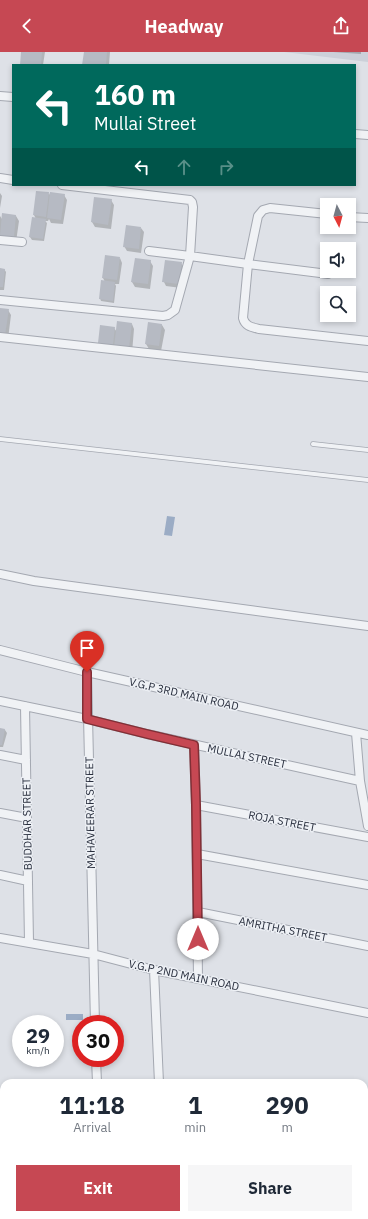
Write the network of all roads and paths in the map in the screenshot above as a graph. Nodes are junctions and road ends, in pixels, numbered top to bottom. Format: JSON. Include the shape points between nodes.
{"nodes":[{"id":1,"x":0,"y":96,"type":"edge"},
{"id":2,"x":12,"y":97,"type":"edge"},
{"id":3,"x":356,"y":134,"type":"edge"},
{"id":4,"x":368,"y":135,"type":"edge"},
{"id":5,"x":0,"y":178,"type":"edge"},
{"id":6,"x":12,"y":180,"type":"edge"},
{"id":7,"x":71,"y":186,"type":"edge"},
{"id":8,"x":320,"y":213,"type":"edge"},
{"id":9,"x":356,"y":217,"type":"edge"},
{"id":10,"x":368,"y":218,"type":"edge"},
{"id":11,"x":0,"y":240,"type":"edge"},
{"id":12,"x":22,"y":242,"type":"dead end"},
{"id":13,"x":149,"y":251,"type":"dead end"},
{"id":14,"x":190,"y":256,"type":"junction"},
{"id":15,"x":248,"y":264,"type":"junction"},
{"id":16,"x":320,"y":273,"type":"edge"},
{"id":17,"x":0,"y":300,"type":"edge"},
{"id":18,"x":0,"y":337,"type":"edge"},
{"id":19,"x":368,"y":341,"type":"edge"},
{"id":20,"x":368,"y":377,"type":"edge"},
{"id":21,"x":0,"y":439,"type":"edge"},
{"id":22,"x":313,"y":444,"type":"dead end"},
{"id":23,"x":368,"y":450,"type":"edge"},
{"id":24,"x":368,"y":480,"type":"edge"},
{"id":25,"x":0,"y":574,"type":"edge"},
{"id":26,"x":368,"y":626,"type":"edge"},
{"id":27,"x":0,"y":650,"type":"edge"},
{"id":28,"x":87,"y":672,"type":"junction"},
{"id":29,"x":0,"y":701,"type":"edge"},
{"id":30,"x":25,"y":706,"type":"junction"},
{"id":31,"x":87,"y":719,"type":"junction"},
{"id":32,"x":356,"y":733,"type":"junction"},
{"id":33,"x":368,"y":735,"type":"edge"},
{"id":34,"x":194,"y":745,"type":"junction"},
{"id":35,"x":0,"y":755,"type":"edge"},
{"id":36,"x":26,"y":760,"type":"junction"},
{"id":37,"x":360,"y":781,"type":"junction"},
{"id":38,"x":196,"y":805,"type":"junction"},
{"id":39,"x":0,"y":813,"type":"edge"},
{"id":40,"x":27,"y":818,"type":"junction"},
{"id":41,"x":368,"y":826,"type":"edge"},
{"id":42,"x":368,"y":837,"type":"edge"},
{"id":43,"x":197,"y":854,"type":"junction"},
{"id":44,"x":0,"y":875,"type":"edge"},
{"id":45,"x":28,"y":881,"type":"junction"},
{"id":46,"x":368,"y":885,"type":"edge"},
{"id":47,"x":198,"y":912,"type":"junction"},
{"id":48,"x":0,"y":938,"type":"edge"},
{"id":49,"x":29,"y":942,"type":"junction"},
{"id":50,"x":368,"y":946,"type":"edge"},
{"id":51,"x":93,"y":954,"type":"junction"},
{"id":52,"x":154,"y":970,"type":"junction"},
{"id":53,"x":198,"y":979,"type":"junction"},
{"id":54,"x":368,"y":1013,"type":"edge"},
{"id":55,"x":95,"y":1015,"type":"edge"},
{"id":56,"x":96,"y":1067,"type":"edge"},
{"id":57,"x":97,"y":1079,"type":"edge"},
{"id":58,"x":158,"y":1079,"type":"edge"}],
"edges":[{"from":1,"to":2,"type":"street"},
{"from":3,"to":4,"type":"street"},
{"from":5,"to":6,"type":"street"},
{"from":7,"to":14,"type":"street","via":[[190,200],[193,207]]},
{"from":8,"to":15,"type":"street","via":[[270,208],[263,210],[258,216]]},
{"from":9,"to":10,"type":"street"},
{"from":11,"to":12,"type":"street"},
{"from":13,"to":14,"type":"street"},
{"from":14,"to":15,"type":"street"},
{"from":14,"to":17,"type":"street","via":[[174,310],[168,315]]},
{"from":15,"to":16,"type":"street"},
{"from":15,"to":19,"type":"street","via":[[243,318],[249,326]]},
{"from":18,"to":20,"type":"street"},
{"from":21,"to":24,"type":"lane"},
{"from":22,"to":23,"type":"lane"},
{"from":25,"to":26,"type":"street","via":[[34,581]]},
{"from":27,"to":28,"type":"street","name":"V.G.P 3RD MAIN ROAD"},
{"from":28,"to":31,"type":"street","name":"MAHAVEERAR STREET"},
{"from":28,"to":32,"type":"street","name":"V.G.P 3RD MAIN ROAD"},
{"from":29,"to":30,"type":"street","name":"MULLAI STREET"},
{"from":30,"to":31,"type":"street","name":"MULLAI STREET"},
{"from":30,"to":36,"type":"street","name":"BUDDHAR STREET"},
{"from":31,"to":34,"type":"street","name":"MULLAI STREET"},
{"from":31,"to":51,"type":"street","name":"MAHAVEERAR STREET"},
{"from":32,"to":33,"type":"street","name":"V.G.P 3RD MAIN ROAD"},
{"from":32,"to":37,"type":"street"},
{"from":34,"to":37,"type":"street","name":"MULLAI STREET"},
{"from":34,"to":38,"type":"street"},
{"from":35,"to":36,"type":"street"},
{"from":36,"to":40,"type":"street","name":"BUDDHAR STREET"},
{"from":37,"to":41,"type":"street"},
{"from":38,"to":42,"type":"street","name":"ROJA STREET"},
{"from":38,"to":43,"type":"street"},
{"from":39,"to":40,"type":"street"},
{"from":40,"to":45,"type":"street","name":"BUDDHAR STREET"},
{"from":43,"to":46,"type":"street"},
{"from":43,"to":47,"type":"street"},
{"from":44,"to":45,"type":"street"},
{"from":45,"to":49,"type":"street","name":"BUDDHAR STREET"},
{"from":47,"to":50,"type":"street","name":"AMRITHA STREET"},
{"from":47,"to":53,"type":"street"},
{"from":48,"to":49,"type":"street","name":"V.G.P 2ND MAIN ROAD"},
{"from":49,"to":51,"type":"street","name":"V.G.P 2ND MAIN ROAD"},
{"from":51,"to":52,"type":"street","name":"V.G.P 2ND MAIN ROAD"},
{"from":51,"to":55,"type":"street","name":"MAHAVEERAR STREET"},
{"from":52,"to":53,"type":"street","name":"V.G.P 2ND MAIN ROAD"},
{"from":52,"to":58,"type":"street"},
{"from":53,"to":54,"type":"street","name":"V.G.P 2ND MAIN ROAD"},
{"from":56,"to":57,"type":"street"}]}
